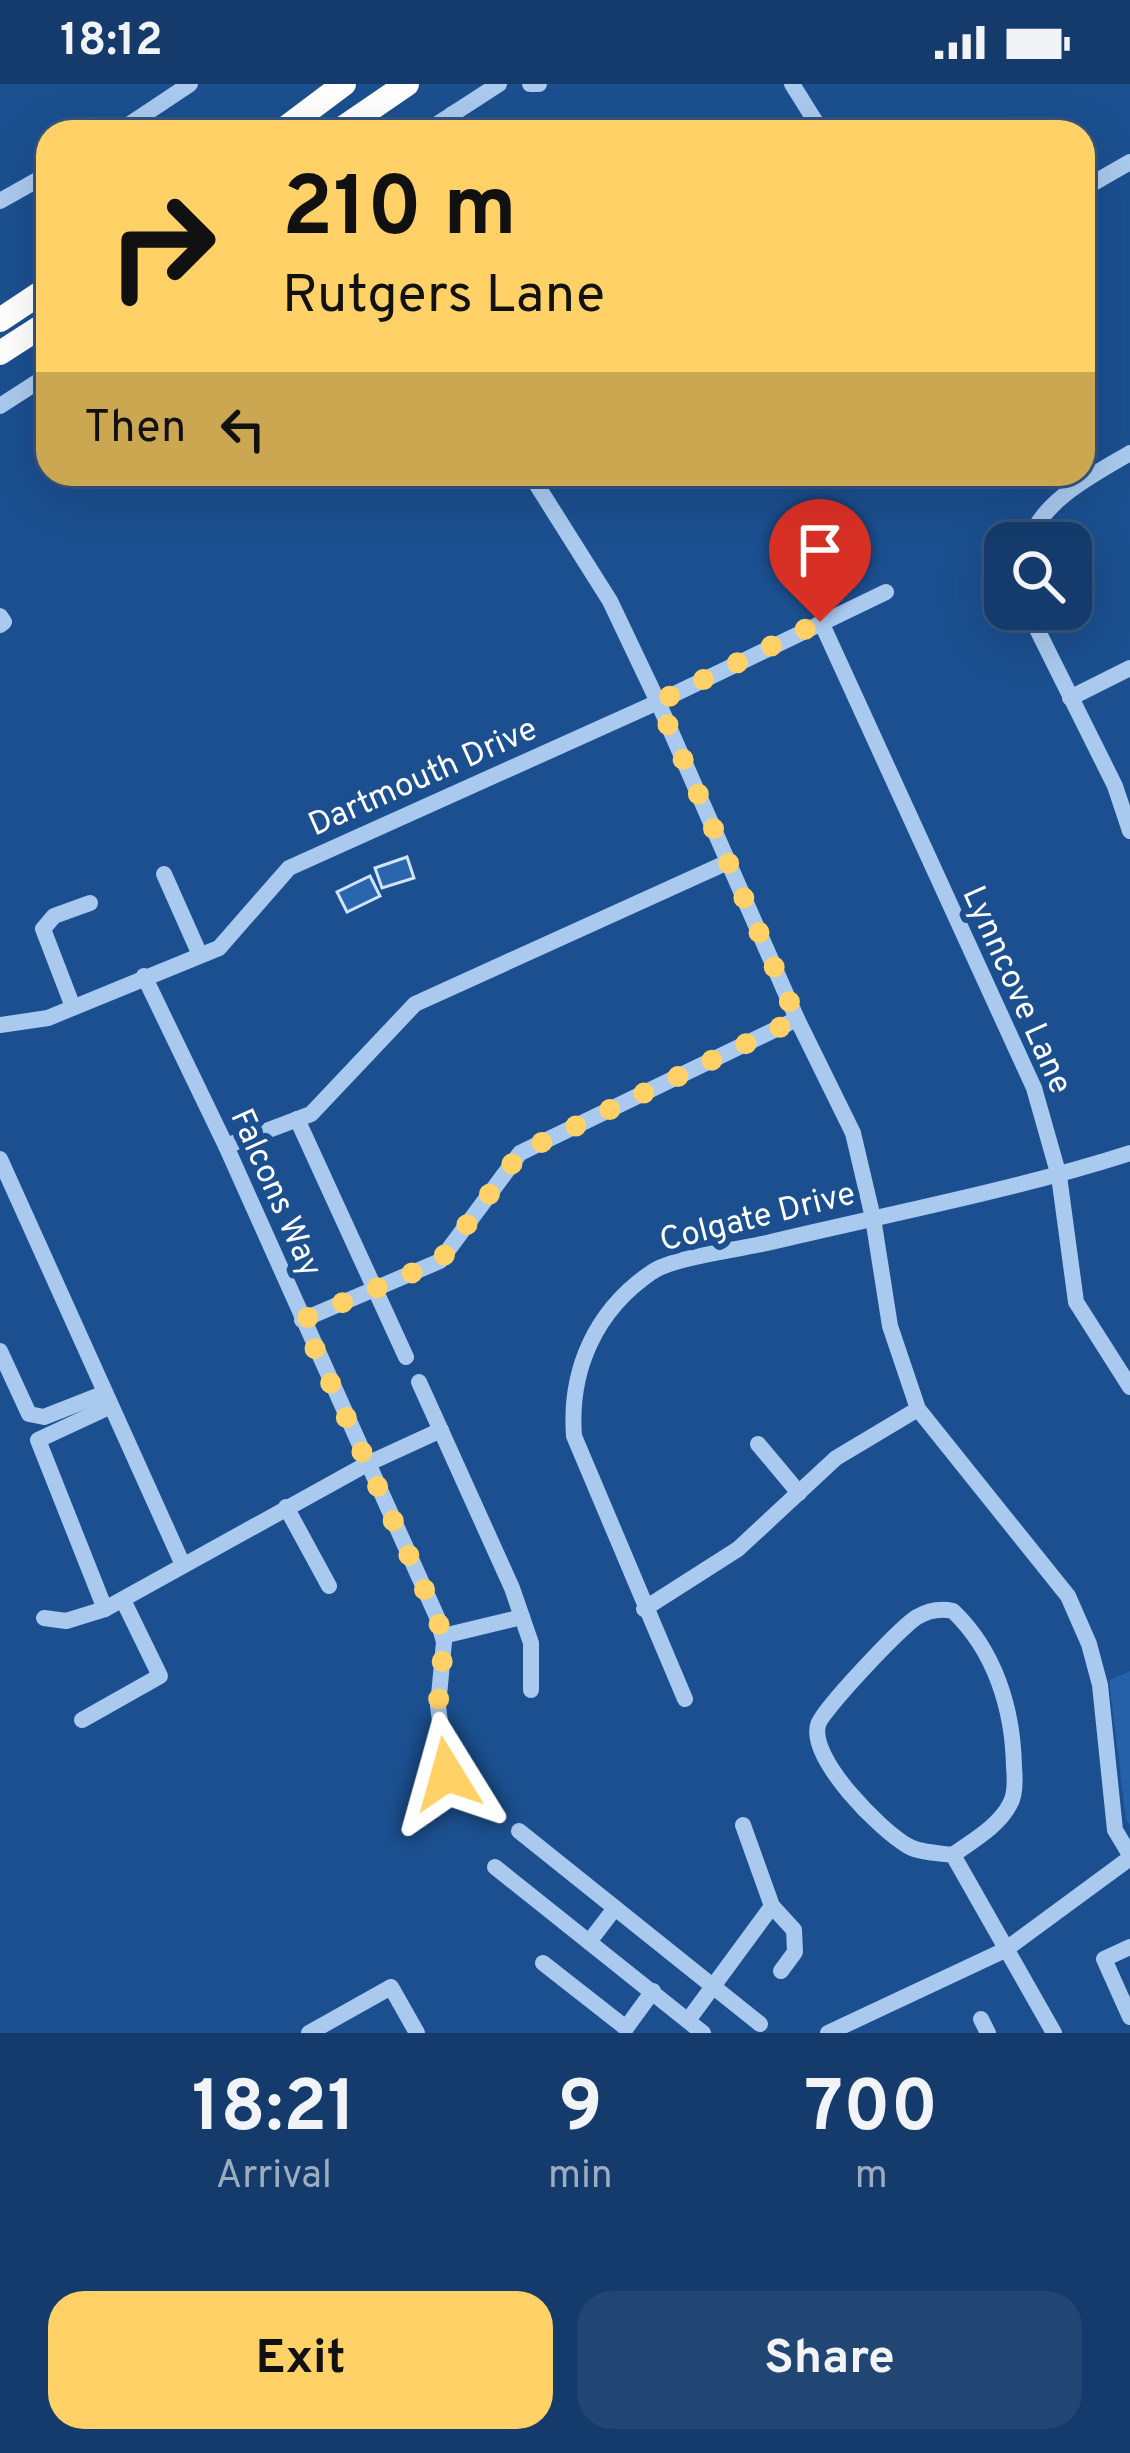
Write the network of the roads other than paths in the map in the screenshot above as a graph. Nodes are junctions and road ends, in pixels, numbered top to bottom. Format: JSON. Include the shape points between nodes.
{"nodes":[{"id":1,"x":190,"y":84,"type":"edge"},
{"id":2,"x":344,"y":84,"type":"edge"},
{"id":3,"x":406,"y":84,"type":"edge"},
{"id":4,"x":499,"y":84,"type":"edge"},
{"id":5,"x":792,"y":84,"type":"edge"},
{"id":6,"x":452,"y":115,"type":"junction"},
{"id":7,"x":136,"y":120,"type":"edge"},
{"id":8,"x":296,"y":120,"type":"edge"},
{"id":9,"x":354,"y":120,"type":"edge"},
{"id":10,"x":444,"y":120,"type":"edge"},
{"id":11,"x":455,"y":120,"type":"edge"},
{"id":12,"x":814,"y":120,"type":"edge"},
{"id":13,"x":1130,"y":161,"type":"edge"},
{"id":14,"x":36,"y":181,"type":"edge"},
{"id":15,"x":1095,"y":182,"type":"edge"},
{"id":16,"x":0,"y":201,"type":"edge"},
{"id":17,"x":36,"y":296,"type":"edge"},
{"id":18,"x":0,"y":320,"type":"edge"},
{"id":19,"x":36,"y":330,"type":"edge"},
{"id":20,"x":0,"y":353,"type":"edge"},
{"id":21,"x":36,"y":383,"type":"edge"},
{"id":22,"x":0,"y":406,"type":"edge"},
{"id":23,"x":1130,"y":453,"type":"edge"},
{"id":24,"x":1095,"y":477,"type":"edge"},
{"id":25,"x":538,"y":486,"type":"edge"},
{"id":26,"x":1082,"y":486,"type":"edge"},
{"id":27,"x":1038,"y":522,"type":"edge"},
{"id":28,"x":886,"y":592,"type":"dead end"},
{"id":29,"x":820,"y":622,"type":"junction"},
{"id":30,"x":1037,"y":630,"type":"edge"},
{"id":31,"x":1130,"y":668,"type":"edge"},
{"id":32,"x":1070,"y":698,"type":"junction"},
{"id":33,"x":658,"y":702,"type":"junction"},
{"id":34,"x":1130,"y":830,"type":"edge"},
{"id":35,"x":728,"y":862,"type":"junction"},
{"id":36,"x":164,"y":874,"type":"dead end"},
{"id":37,"x":90,"y":903,"type":"dead end"},
{"id":38,"x":200,"y":955,"type":"junction"},
{"id":39,"x":144,"y":976,"type":"junction"},
{"id":40,"x":74,"y":1007,"type":"junction"},
{"id":41,"x":797,"y":1019,"type":"junction"},
{"id":42,"x":0,"y":1025,"type":"edge"},
{"id":43,"x":297,"y":1119,"type":"junction"},
{"id":44,"x":226,"y":1146,"type":"junction"},
{"id":45,"x":1130,"y":1153,"type":"edge"},
{"id":46,"x":0,"y":1160,"type":"edge"},
{"id":47,"x":1059,"y":1175,"type":"junction"},
{"id":48,"x":873,"y":1218,"type":"junction"},
{"id":49,"x":374,"y":1289,"type":"junction"},
{"id":50,"x":302,"y":1320,"type":"junction"},
{"id":51,"x":0,"y":1352,"type":"edge"},
{"id":52,"x":406,"y":1357,"type":"dead end"},
{"id":53,"x":419,"y":1382,"type":"dead end"},
{"id":54,"x":1130,"y":1388,"type":"edge"},
{"id":55,"x":107,"y":1400,"type":"junction"},
{"id":56,"x":918,"y":1409,"type":"junction"},
{"id":57,"x":441,"y":1430,"type":"junction"},
{"id":58,"x":758,"y":1444,"type":"dead end"},
{"id":59,"x":367,"y":1464,"type":"junction"},
{"id":60,"x":799,"y":1492,"type":"junction"},
{"id":61,"x":286,"y":1507,"type":"junction"},
{"id":62,"x":183,"y":1565,"type":"junction"},
{"id":63,"x":329,"y":1586,"type":"dead end"},
{"id":64,"x":123,"y":1600,"type":"junction"},
{"id":65,"x":105,"y":1609,"type":"junction"},
{"id":66,"x":644,"y":1609,"type":"junction"},
{"id":67,"x":522,"y":1617,"type":"junction"},
{"id":68,"x":44,"y":1618,"type":"dead end"},
{"id":69,"x":442,"y":1636,"type":"junction"},
{"id":70,"x":531,"y":1690,"type":"dead end"},
{"id":71,"x":685,"y":1700,"type":"dead end"},
{"id":72,"x":82,"y":1720,"type":"dead end"},
{"id":73,"x":447,"y":1774,"type":"dead end"},
{"id":74,"x":743,"y":1825,"type":"dead end"},
{"id":75,"x":519,"y":1831,"type":"dead end"},
{"id":76,"x":953,"y":1855,"type":"junction"},
{"id":77,"x":1130,"y":1856,"type":"edge"},
{"id":78,"x":494,"y":1867,"type":"dead end"},
{"id":79,"x":772,"y":1906,"type":"junction"},
{"id":80,"x":615,"y":1908,"type":"junction"},
{"id":81,"x":590,"y":1942,"type":"junction"},
{"id":82,"x":1130,"y":1947,"type":"edge"},
{"id":83,"x":1005,"y":1950,"type":"junction"},
{"id":84,"x":542,"y":1964,"type":"dead end"},
{"id":85,"x":781,"y":1971,"type":"dead end"},
{"id":86,"x":713,"y":1987,"type":"junction"},
{"id":87,"x":653,"y":1991,"type":"junction"},
{"id":88,"x":1130,"y":2017,"type":"edge"},
{"id":89,"x":760,"y":2024,"type":"dead end"},
{"id":90,"x":696,"y":2026,"type":"edge"},
{"id":91,"x":309,"y":2033,"type":"edge"},
{"id":92,"x":417,"y":2033,"type":"edge"},
{"id":93,"x":828,"y":2033,"type":"edge"},
{"id":94,"x":1054,"y":2033,"type":"edge"}],
"edges":[{"from":1,"to":7,"type":"street"},
{"from":2,"to":8,"type":"highway"},
{"from":3,"to":9,"type":"highway"},
{"from":4,"to":6,"type":"street"},
{"from":5,"to":12,"type":"street"},
{"from":6,"to":10,"type":"street"},
{"from":6,"to":11,"type":"street"},
{"from":13,"to":15,"type":"street"},
{"from":14,"to":16,"type":"street"},
{"from":17,"to":18,"type":"highway"},
{"from":19,"to":20,"type":"highway"},
{"from":21,"to":22,"type":"street"},
{"from":23,"to":24,"type":"street"},
{"from":25,"to":33,"type":"street","via":[[610,601]]},
{"from":26,"to":27,"type":"street"},
{"from":28,"to":29,"type":"street","name":"Dartmouth Drive"},
{"from":29,"to":33,"type":"street","name":"Dartmouth Drive"},
{"from":29,"to":47,"type":"street","name":"Lynncove Lane","via":[[1034,1088]]},
{"from":30,"to":32,"type":"street"},
{"from":31,"to":32,"type":"street"},
{"from":32,"to":34,"type":"street"},
{"from":33,"to":35,"type":"street"},
{"from":33,"to":38,"type":"street","name":"Dartmouth Drive","via":[[289,868],[219,948]]},
{"from":35,"to":41,"type":"street"},
{"from":35,"to":43,"type":"street","via":[[415,1004],[311,1114]]},
{"from":36,"to":38,"type":"street"},
{"from":37,"to":40,"type":"street","via":[[54,916],[43,929]]},
{"from":38,"to":39,"type":"street","name":"Dartmouth Drive"},
{"from":39,"to":40,"type":"street","name":"Dartmouth Drive"},
{"from":39,"to":44,"type":"street","name":"Falcons Way"},
{"from":40,"to":42,"type":"street","name":"Dartmouth Drive"},
{"from":41,"to":48,"type":"street","via":[[853,1133]]},
{"from":41,"to":49,"type":"street","via":[[520,1153],[440,1261]]},
{"from":43,"to":44,"type":"street"},
{"from":43,"to":49,"type":"street"},
{"from":44,"to":50,"type":"street","name":"Falcons Way"},
{"from":45,"to":47,"type":"street","name":"Colgate Drive"},
{"from":46,"to":55,"type":"street"},
{"from":47,"to":48,"type":"street","name":"Colgate Drive"},
{"from":47,"to":54,"type":"street","name":"Lynncove Lane","via":[[1076,1301]]},
{"from":48,"to":56,"type":"street","via":[[890,1326]]},
{"from":48,"to":66,"type":"street","name":"Colgate Drive","via":[[655,1269],[603,1315],[575,1389],[574,1436]]},
{"from":49,"to":50,"type":"street"},
{"from":49,"to":52,"type":"street"},
{"from":50,"to":59,"type":"street","name":"Falcons Way"},
{"from":51,"to":55,"type":"street","via":[[29,1414]]},
{"from":53,"to":57,"type":"street"},
{"from":55,"to":62,"type":"street"},
{"from":55,"to":65,"type":"street","via":[[38,1440]]},
{"from":56,"to":60,"type":"street","via":[[836,1458]]},
{"from":56,"to":77,"type":"street","via":[[1068,1596],[1100,1685],[1115,1830]]},
{"from":57,"to":59,"type":"street"},
{"from":57,"to":67,"type":"street"},
{"from":58,"to":60,"type":"street"},
{"from":59,"to":61,"type":"street"},
{"from":59,"to":69,"type":"street","name":"Falcons Way"},
{"from":60,"to":66,"type":"street","via":[[738,1549]]},
{"from":61,"to":62,"type":"street"},
{"from":61,"to":63,"type":"street"},
{"from":62,"to":64,"type":"street"},
{"from":64,"to":65,"type":"street"},
{"from":64,"to":72,"type":"street","via":[[160,1676]]},
{"from":65,"to":68,"type":"street","via":[[66,1621]]},
{"from":66,"to":71,"type":"street","name":"Colgate Drive"},
{"from":67,"to":69,"type":"street"},
{"from":67,"to":70,"type":"street"},
{"from":69,"to":73,"type":"street","name":"Falcons Way","via":[[438,1706]]},
{"from":74,"to":79,"type":"street"},
{"from":75,"to":80,"type":"street"},
{"from":76,"to":76,"type":"street","via":[[1011,1803],[1014,1748],[1005,1693],[981,1646],[952,1611],[939,1608],[887,1644],[818,1721],[817,1742],[842,1782],[910,1848]]},
{"from":76,"to":83,"type":"street"},
{"from":77,"to":83,"type":"street"},
{"from":78,"to":81,"type":"street"},
{"from":79,"to":85,"type":"street","via":[[796,1941]]},
{"from":79,"to":86,"type":"street"},
{"from":80,"to":81,"type":"street"},
{"from":80,"to":86,"type":"street"},
{"from":81,"to":87,"type":"street"},
{"from":82,"to":88,"type":"street","via":[[1104,1959]]},
{"from":83,"to":93,"type":"street"},
{"from":83,"to":94,"type":"street"},
{"from":84,"to":87,"type":"street","via":[[626,2028]]},
{"from":86,"to":89,"type":"street"},
{"from":86,"to":90,"type":"street"},
{"from":87,"to":90,"type":"street"},
{"from":91,"to":92,"type":"street","via":[[391,1988]]}]}
